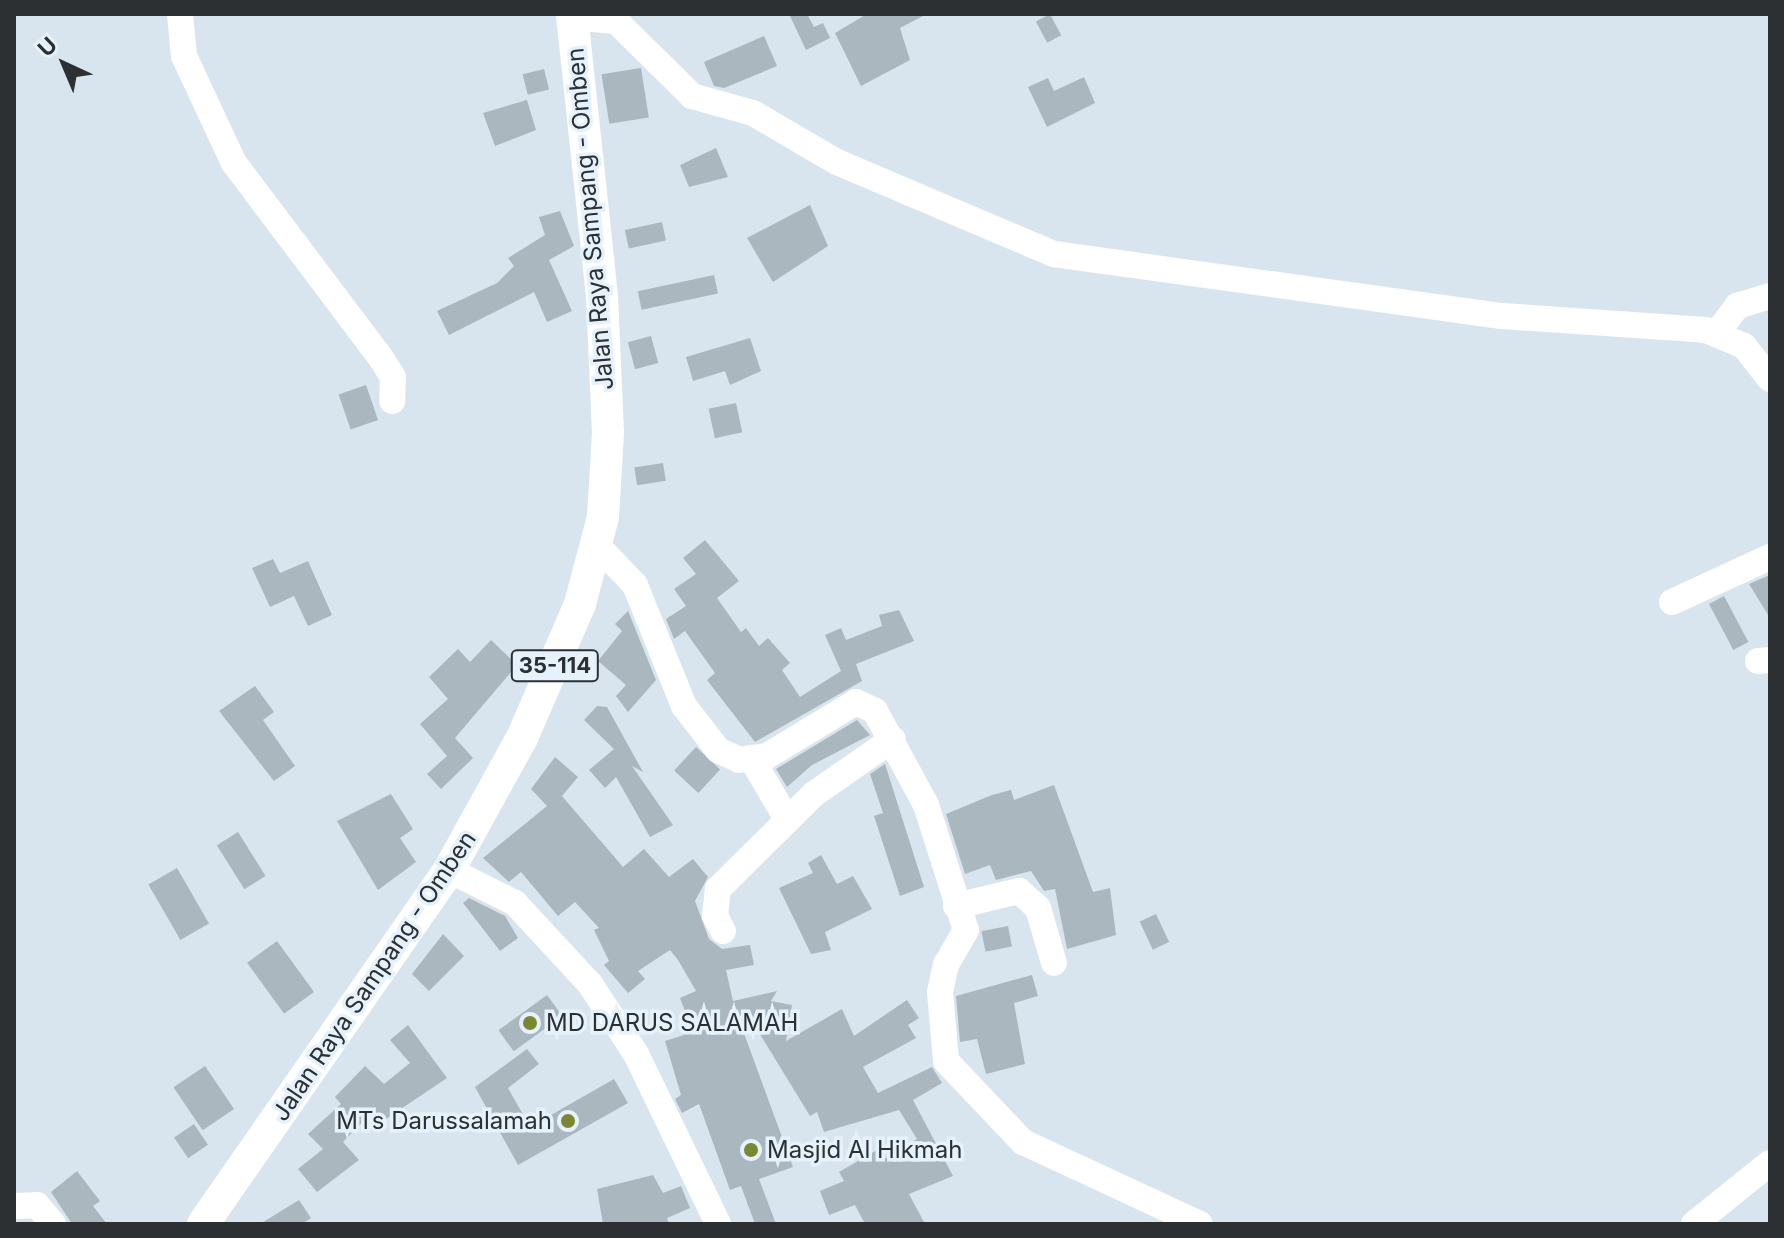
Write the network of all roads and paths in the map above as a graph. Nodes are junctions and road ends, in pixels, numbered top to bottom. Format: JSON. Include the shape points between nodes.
{"nodes":[{"id":1,"x":180,"y":14,"type":"edge"},
{"id":2,"x":572,"y":16,"type":"edge"},
{"id":3,"x":1770,"y":296,"type":"edge"},
{"id":4,"x":1717,"y":333,"type":"junction"},
{"id":5,"x":1770,"y":379,"type":"edge"},
{"id":6,"x":392,"y":401,"type":"dead end"},
{"id":7,"x":597,"y":545,"type":"junction"},
{"id":8,"x":1770,"y":557,"type":"edge"},
{"id":9,"x":1672,"y":602,"type":"dead end"},
{"id":10,"x":893,"y":739,"type":"junction"},
{"id":11,"x":751,"y":758,"type":"junction"},
{"id":12,"x":787,"y":819,"type":"junction"},
{"id":13,"x":449,"y":870,"type":"junction"},
{"id":14,"x":956,"y":906,"type":"junction"},
{"id":15,"x":723,"y":931,"type":"dead end"},
{"id":16,"x":1054,"y":963,"type":"dead end"},
{"id":17,"x":1770,"y":1163,"type":"edge"},
{"id":18,"x":14,"y":1206,"type":"edge"},
{"id":19,"x":53,"y":1224,"type":"edge"},
{"id":20,"x":203,"y":1224,"type":"edge"},
{"id":21,"x":718,"y":1224,"type":"edge"},
{"id":22,"x":1200,"y":1224,"type":"edge"},
{"id":23,"x":1694,"y":1224,"type":"edge"}],
"edges":[{"from":1,"to":6,"type":"street","via":[[184,56],[234,163],[381,358],[393,377]]},
{"from":2,"to":4,"type":"street","via":[[616,21],[692,96],[753,113],[837,162],[1054,254],[1502,316]]},
{"from":2,"to":7,"type":"main road","name":"Jalan Raya Sampang - Omben","number":"35-114","via":[[602,296],[607,475]]},
{"from":3,"to":4,"type":"street","via":[[1737,306]]},
{"from":4,"to":5,"type":"street","via":[[1744,346]]},
{"from":7,"to":11,"type":"street","via":[[635,585],[699,730],[718,750]]},
{"from":7,"to":13,"type":"main road","name":"Jalan Raya Sampang - Omben","number":"35-114","via":[[546,689]]},
{"from":8,"to":9,"type":"street"},
{"from":10,"to":11,"type":"street","via":[[875,711],[856,702]]},
{"from":10,"to":12,"type":"street"},
{"from":10,"to":14,"type":"street","via":[[926,805]]},
{"from":11,"to":12,"type":"street"},
{"from":12,"to":15,"type":"street","via":[[718,889],[715,916]]},
{"from":13,"to":20,"type":"main road","name":"Jalan Raya Sampang - Omben","number":"35-114"},
{"from":13,"to":21,"type":"street","via":[[515,903],[590,984],[636,1054]]},
{"from":14,"to":16,"type":"street","via":[[1019,891],[1038,908]]},
{"from":14,"to":22,"type":"street","via":[[966,930],[946,964],[940,992],[946,1061],[962,1086],[1023,1142]]},
{"from":17,"to":23,"type":"street"},
{"from":18,"to":19,"type":"street","via":[[37,1205]]}]}
